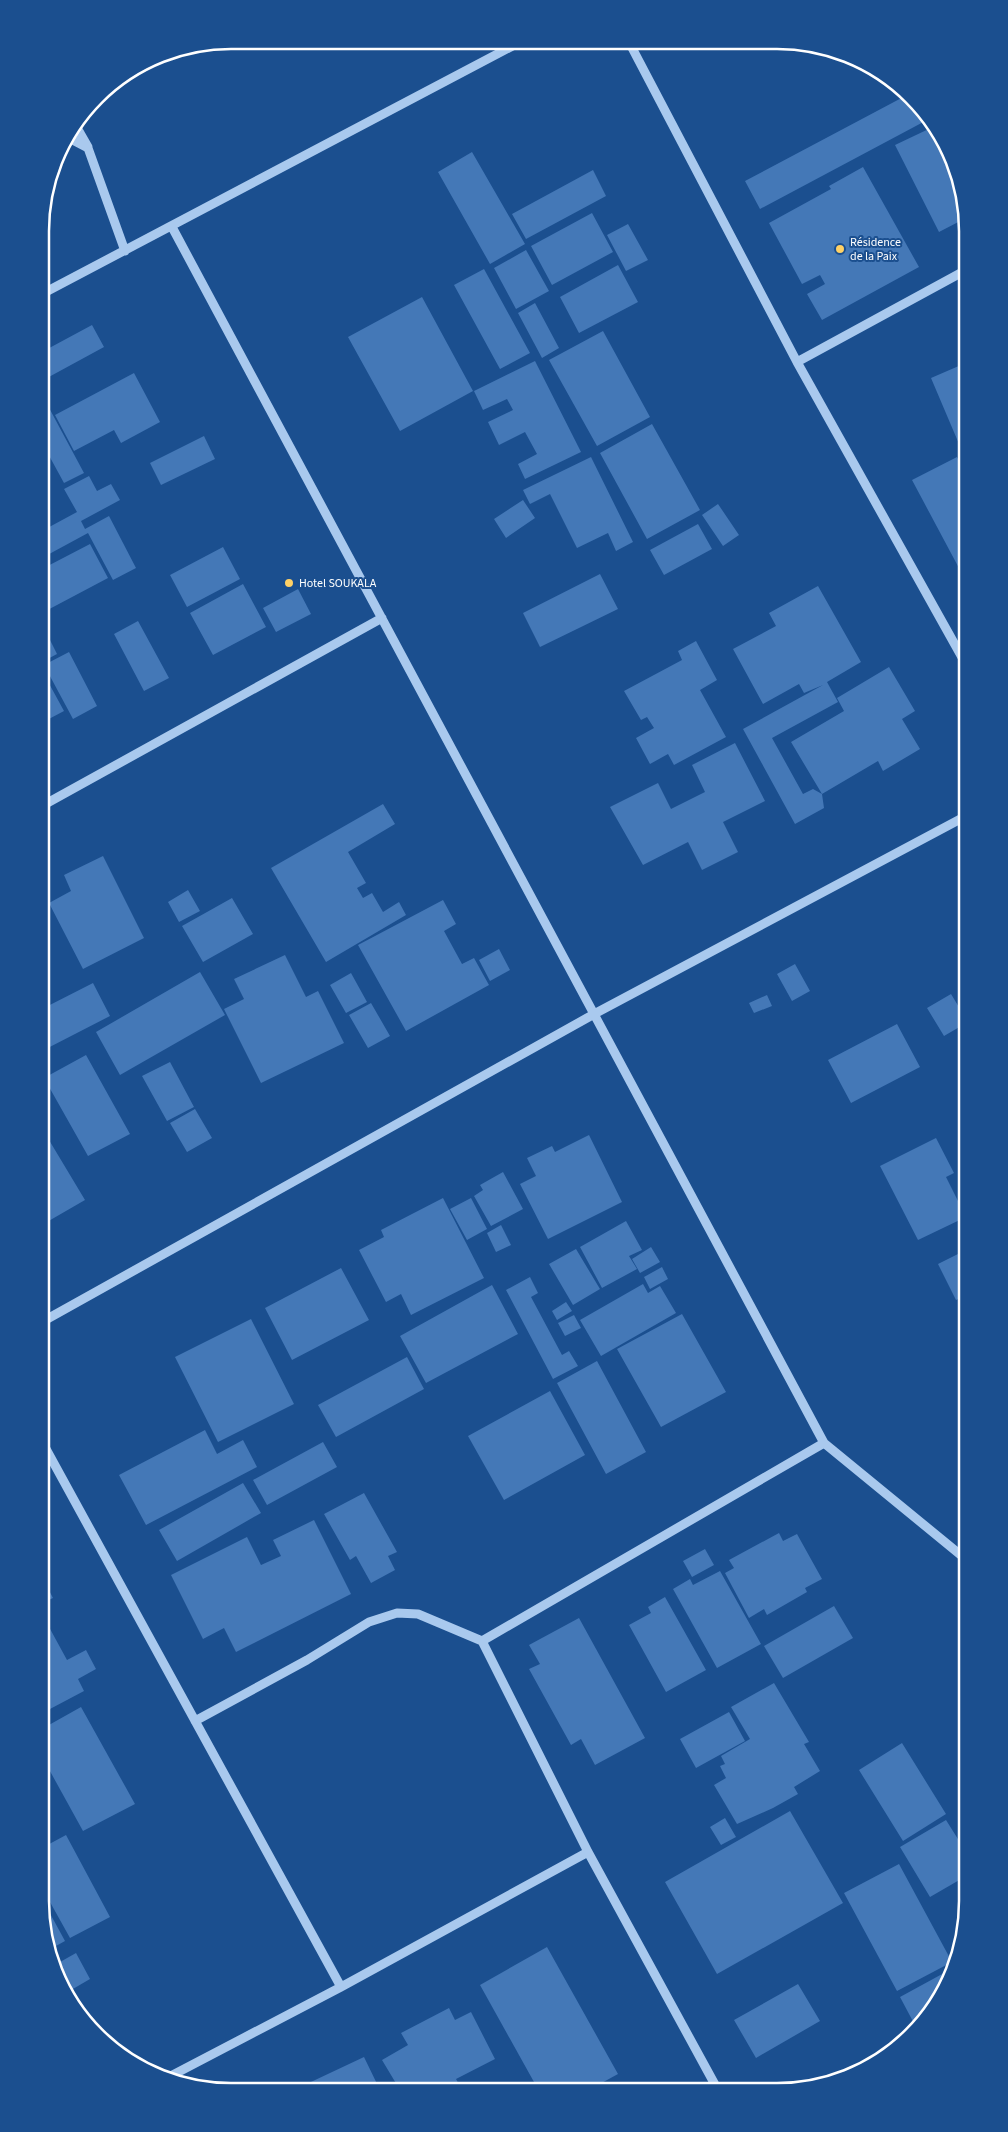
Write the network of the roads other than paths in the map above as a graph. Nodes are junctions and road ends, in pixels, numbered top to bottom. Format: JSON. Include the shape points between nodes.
{"nodes":[{"id":1,"x":507,"y":49,"type":"edge"},
{"id":2,"x":633,"y":49,"type":"edge"},
{"id":3,"x":79,"y":131,"type":"edge"},
{"id":4,"x":73,"y":140,"type":"edge"},
{"id":5,"x":88,"y":148,"type":"junction"},
{"id":6,"x":172,"y":227,"type":"junction"},
{"id":7,"x":125,"y":251,"type":"junction"},
{"id":8,"x":959,"y":275,"type":"edge"},
{"id":9,"x":49,"y":290,"type":"edge"},
{"id":10,"x":797,"y":362,"type":"junction"},
{"id":11,"x":382,"y":618,"type":"junction"},
{"id":12,"x":959,"y":652,"type":"edge"},
{"id":13,"x":49,"y":802,"type":"edge"},
{"id":14,"x":959,"y":820,"type":"edge"},
{"id":15,"x":596,"y":1013,"type":"junction"},
{"id":16,"x":49,"y":1318,"type":"edge"},
{"id":17,"x":824,"y":1443,"type":"junction"},
{"id":18,"x":49,"y":1454,"type":"edge"},
{"id":19,"x":959,"y":1555,"type":"edge"},
{"id":20,"x":482,"y":1641,"type":"junction"},
{"id":21,"x":195,"y":1721,"type":"junction"},
{"id":22,"x":588,"y":1852,"type":"junction"},
{"id":23,"x":341,"y":1987,"type":"junction"},
{"id":24,"x":174,"y":2074,"type":"edge"},
{"id":25,"x":714,"y":2083,"type":"edge"}],
"edges":[{"from":1,"to":6,"type":"street"},
{"from":2,"to":10,"type":"street"},
{"from":3,"to":5,"type":"street"},
{"from":4,"to":5,"type":"street"},
{"from":5,"to":7,"type":"street"},
{"from":6,"to":7,"type":"street"},
{"from":6,"to":11,"type":"street"},
{"from":7,"to":9,"type":"street"},
{"from":8,"to":10,"type":"street"},
{"from":10,"to":12,"type":"street"},
{"from":11,"to":13,"type":"street"},
{"from":11,"to":15,"type":"street"},
{"from":14,"to":15,"type":"street"},
{"from":15,"to":16,"type":"street"},
{"from":15,"to":17,"type":"street"},
{"from":17,"to":19,"type":"street"},
{"from":17,"to":20,"type":"street"},
{"from":18,"to":21,"type":"street"},
{"from":20,"to":21,"type":"street","via":[[418,1614],[397,1613],[369,1622]]},
{"from":20,"to":22,"type":"street"},
{"from":21,"to":23,"type":"street"},
{"from":22,"to":23,"type":"street"},
{"from":22,"to":25,"type":"street"},
{"from":23,"to":24,"type":"street"}]}
